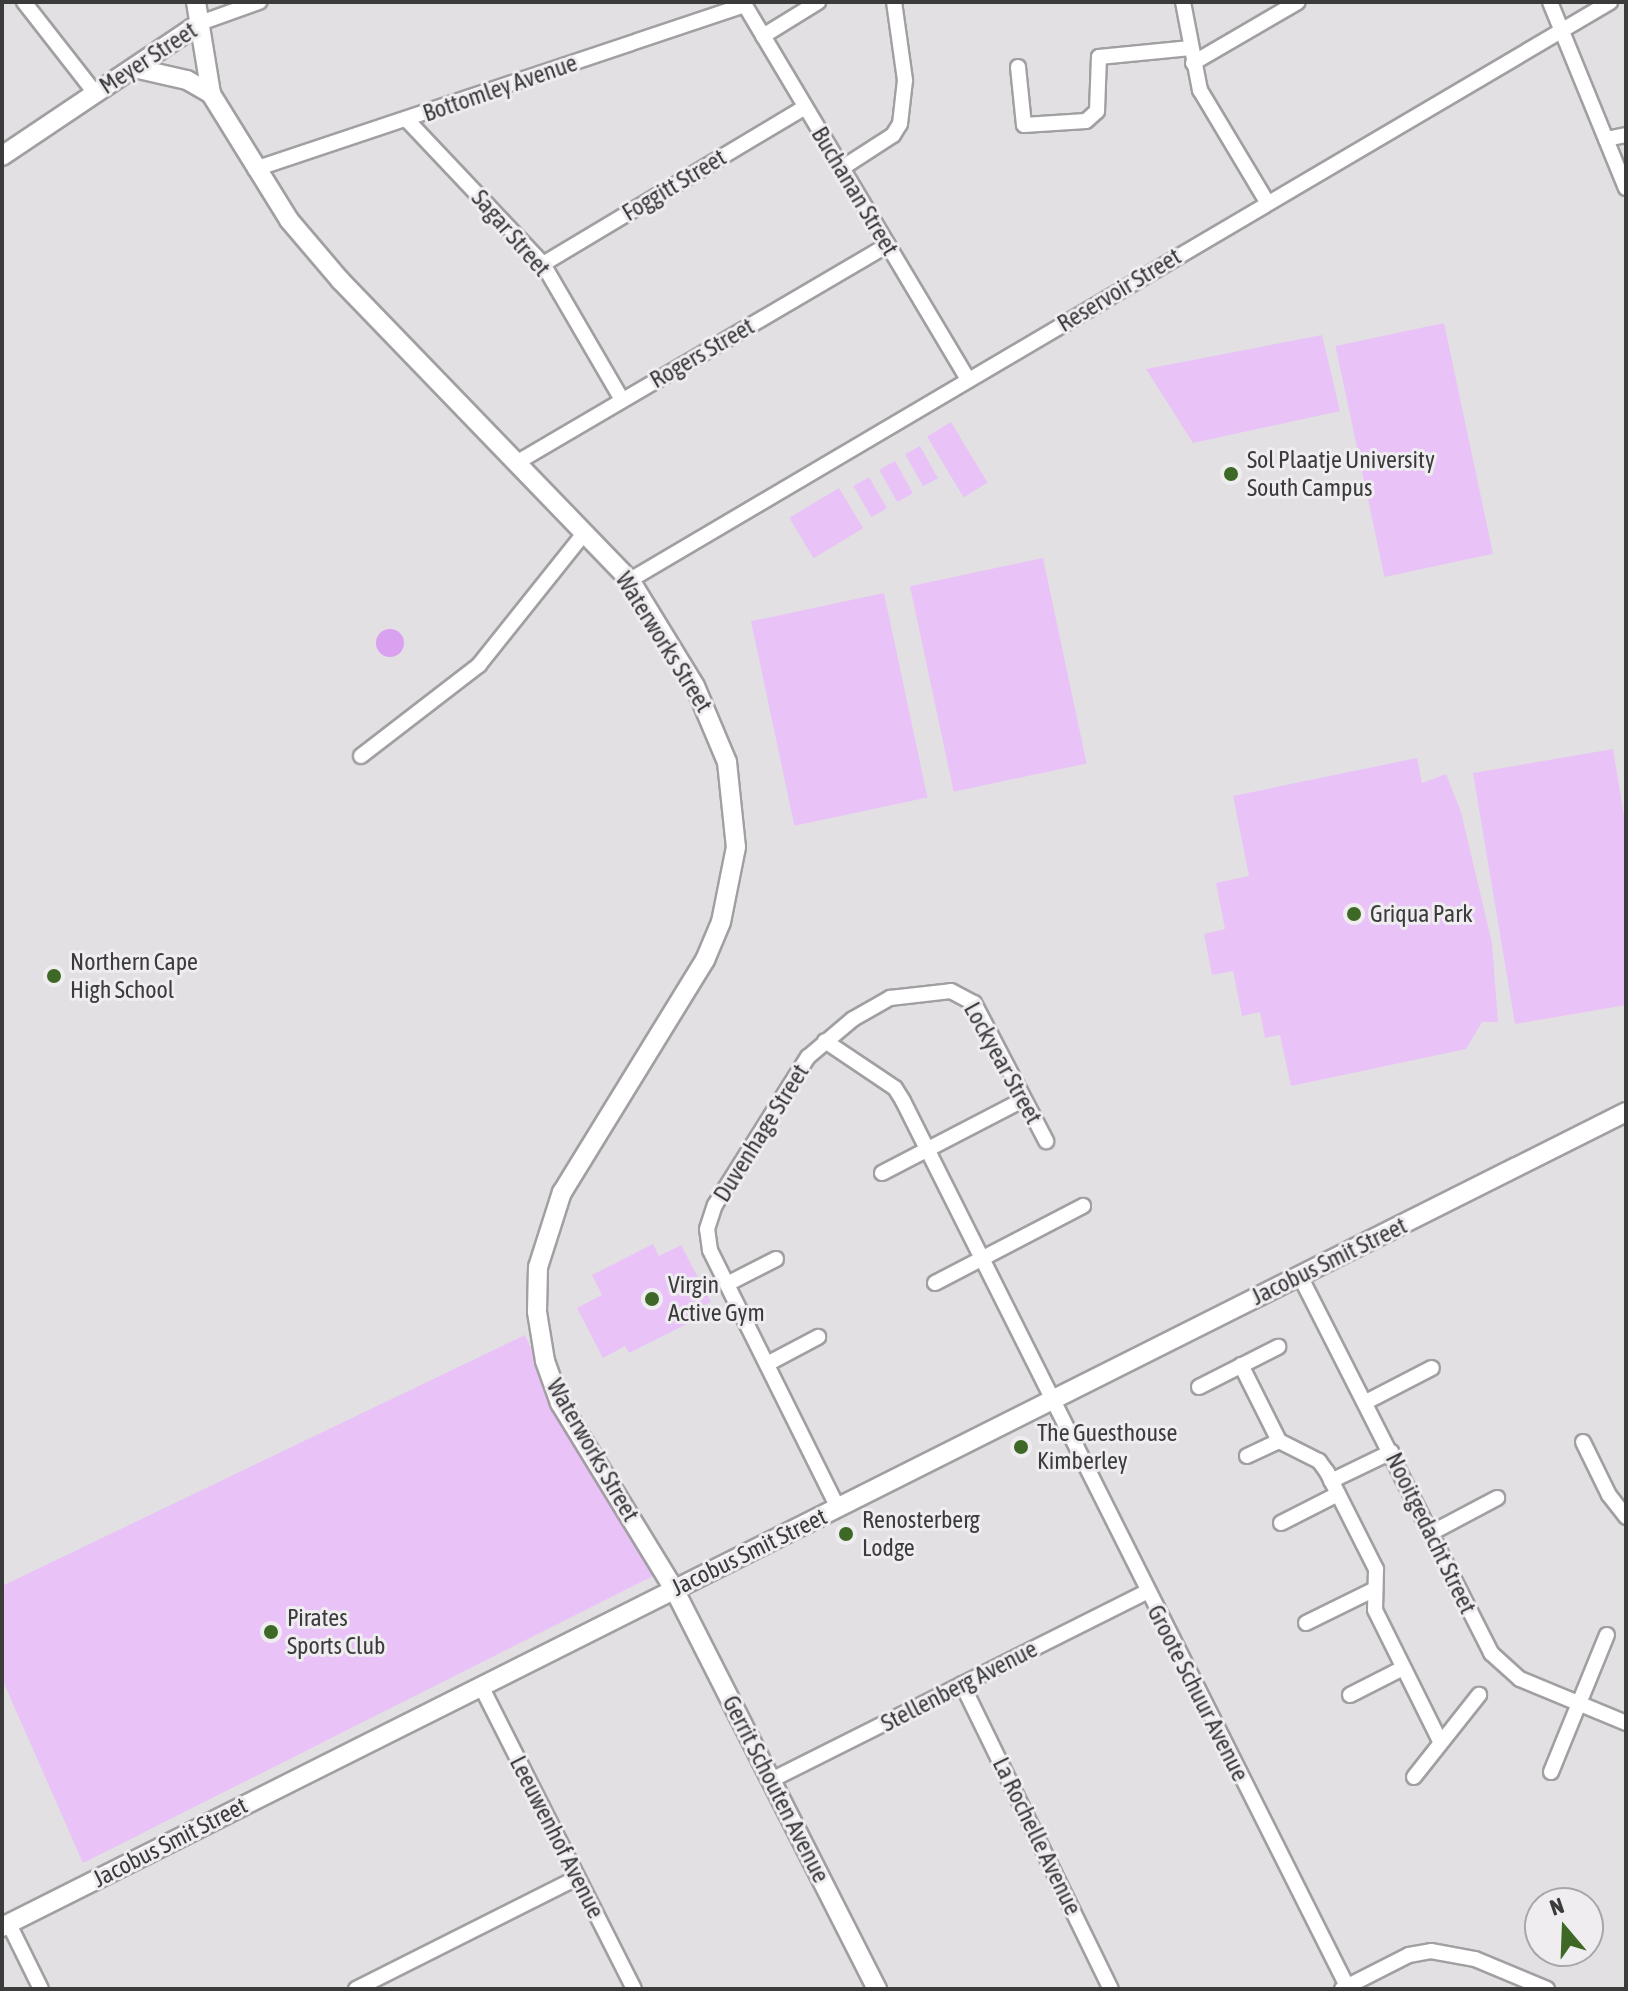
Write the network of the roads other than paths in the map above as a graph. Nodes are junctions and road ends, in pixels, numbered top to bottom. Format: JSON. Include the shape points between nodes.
{"nodes":[{"id":1,"x":24,"y":2,"type":"edge"},
{"id":2,"x":196,"y":2,"type":"edge"},
{"id":3,"x":259,"y":2,"type":"edge"},
{"id":4,"x":818,"y":2,"type":"edge"},
{"id":5,"x":894,"y":2,"type":"edge"},
{"id":6,"x":1183,"y":2,"type":"edge"},
{"id":7,"x":1298,"y":2,"type":"edge"},
{"id":8,"x":1550,"y":2,"type":"edge"},
{"id":9,"x":1610,"y":2,"type":"edge"},
{"id":10,"x":744,"y":4,"type":"edge"},
{"id":11,"x":200,"y":23,"type":"junction"},
{"id":12,"x":1562,"y":31,"type":"junction"},
{"id":13,"x":763,"y":36,"type":"junction"},
{"id":14,"x":1192,"y":56,"type":"junction"},
{"id":15,"x":1018,"y":67,"type":"dead end"},
{"id":16,"x":134,"y":68,"type":"junction"},
{"id":17,"x":95,"y":93,"type":"junction"},
{"id":18,"x":211,"y":94,"type":"junction"},
{"id":19,"x":805,"y":107,"type":"junction"},
{"id":20,"x":407,"y":120,"type":"junction"},
{"id":21,"x":44,"y":126,"type":"junction"},
{"id":22,"x":1626,"y":135,"type":"edge"},
{"id":23,"x":1606,"y":139,"type":"junction"},
{"id":24,"x":2,"y":146,"type":"edge"},
{"id":25,"x":2,"y":156,"type":"edge"},
{"id":26,"x":842,"y":168,"type":"junction"},
{"id":27,"x":255,"y":169,"type":"junction"},
{"id":28,"x":1626,"y":188,"type":"edge"},
{"id":29,"x":1267,"y":202,"type":"junction"},
{"id":30,"x":888,"y":245,"type":"junction"},
{"id":31,"x":543,"y":264,"type":"junction"},
{"id":32,"x":968,"y":380,"type":"junction"},
{"id":33,"x":622,"y":400,"type":"junction"},
{"id":34,"x":516,"y":463,"type":"junction"},
{"id":35,"x":585,"y":532,"type":"junction"},
{"id":36,"x":630,"y":580,"type":"junction"},
{"id":37,"x":361,"y":756,"type":"dead end"},
{"id":38,"x":825,"y":1041,"type":"junction"},
{"id":39,"x":1023,"y":1100,"type":"junction"},
{"id":40,"x":1626,"y":1112,"type":"edge"},
{"id":41,"x":1046,"y":1141,"type":"dead end"},
{"id":42,"x":928,"y":1150,"type":"junction"},
{"id":43,"x":882,"y":1173,"type":"dead end"},
{"id":44,"x":1083,"y":1206,"type":"dead end"},
{"id":45,"x":776,"y":1259,"type":"dead end"},
{"id":46,"x":981,"y":1261,"type":"junction"},
{"id":47,"x":1300,"y":1276,"type":"junction"},
{"id":48,"x":935,"y":1283,"type":"dead end"},
{"id":49,"x":727,"y":1284,"type":"junction"},
{"id":50,"x":818,"y":1337,"type":"dead end"},
{"id":51,"x":1278,"y":1347,"type":"dead end"},
{"id":52,"x":767,"y":1364,"type":"junction"},
{"id":53,"x":1241,"y":1365,"type":"junction"},
{"id":54,"x":1432,"y":1368,"type":"dead end"},
{"id":55,"x":1199,"y":1387,"type":"dead end"},
{"id":56,"x":1051,"y":1398,"type":"junction"},
{"id":57,"x":1366,"y":1402,"type":"junction"},
{"id":58,"x":1279,"y":1441,"type":"junction"},
{"id":59,"x":1583,"y":1442,"type":"dead end"},
{"id":60,"x":1391,"y":1452,"type":"junction"},
{"id":61,"x":1247,"y":1456,"type":"dead end"},
{"id":62,"x":1334,"y":1488,"type":"junction"},
{"id":63,"x":1497,"y":1498,"type":"dead end"},
{"id":64,"x":838,"y":1508,"type":"junction"},
{"id":65,"x":1626,"y":1517,"type":"edge"},
{"id":66,"x":1281,"y":1523,"type":"dead end"},
{"id":67,"x":1431,"y":1533,"type":"junction"},
{"id":68,"x":674,"y":1589,"type":"junction"},
{"id":69,"x":1375,"y":1589,"type":"junction"},
{"id":70,"x":1147,"y":1592,"type":"junction"},
{"id":71,"x":1306,"y":1623,"type":"dead end"},
{"id":72,"x":1607,"y":1635,"type":"dead end"},
{"id":73,"x":1403,"y":1668,"type":"junction"},
{"id":74,"x":962,"y":1684,"type":"junction"},
{"id":75,"x":481,"y":1686,"type":"junction"},
{"id":76,"x":1350,"y":1695,"type":"dead end"},
{"id":77,"x":1479,"y":1695,"type":"dead end"},
{"id":78,"x":1579,"y":1703,"type":"junction"},
{"id":79,"x":1626,"y":1723,"type":"edge"},
{"id":80,"x":1440,"y":1741,"type":"junction"},
{"id":81,"x":1551,"y":1772,"type":"dead end"},
{"id":82,"x":1414,"y":1777,"type":"dead end"},
{"id":83,"x":771,"y":1780,"type":"junction"},
{"id":84,"x":577,"y":1878,"type":"junction"},
{"id":85,"x":5,"y":1925,"type":"edge"},
{"id":86,"x":1345,"y":1988,"type":"edge"},
{"id":87,"x":41,"y":1989,"type":"edge"},
{"id":88,"x":356,"y":1989,"type":"edge"},
{"id":89,"x":634,"y":1989,"type":"edge"},
{"id":90,"x":877,"y":1989,"type":"edge"},
{"id":91,"x":1111,"y":1989,"type":"edge"},
{"id":92,"x":1547,"y":1989,"type":"edge"}],
"edges":[{"from":1,"to":17,"type":"street"},
{"from":2,"to":11,"type":"street","name":"Waterworks Street"},
{"from":3,"to":11,"type":"street","name":"Meyer Street"},
{"from":4,"to":13,"type":"street"},
{"from":5,"to":26,"type":"street","via":[[905,80],[900,124],[893,135]]},
{"from":6,"to":14,"type":"street"},
{"from":7,"to":14,"type":"street"},
{"from":8,"to":12,"type":"street"},
{"from":9,"to":12,"type":"street","name":"Reservoir Street"},
{"from":10,"to":13,"type":"street","name":"Buchanan Street"},
{"from":10,"to":20,"type":"street","name":"Bottomley Avenue"},
{"from":11,"to":16,"type":"street","name":"Meyer Street"},
{"from":11,"to":18,"type":"street","name":"Waterworks Street"},
{"from":12,"to":23,"type":"street"},
{"from":12,"to":29,"type":"street","name":"Reservoir Street"},
{"from":13,"to":19,"type":"street","name":"Buchanan Street"},
{"from":14,"to":15,"type":"street","via":[[1099,57],[1097,111],[1086,121],[1024,125]]},
{"from":14,"to":29,"type":"street","via":[[1208,106]]},
{"from":16,"to":17,"type":"street","name":"Meyer Street"},
{"from":16,"to":18,"type":"street","via":[[187,80]]},
{"from":17,"to":21,"type":"street","name":"Meyer Street"},
{"from":18,"to":27,"type":"street","name":"Waterworks Street"},
{"from":19,"to":26,"type":"street","name":"Buchanan Street"},
{"from":19,"to":31,"type":"street","name":"Foggitt Street"},
{"from":20,"to":27,"type":"street","name":"Bottomley Avenue"},
{"from":20,"to":31,"type":"street","name":"Sagar Street"},
{"from":21,"to":24,"type":"street","name":"Meyer Street"},
{"from":21,"to":25,"type":"street","name":"Meyer Street"},
{"from":22,"to":23,"type":"street"},
{"from":23,"to":28,"type":"street"},
{"from":26,"to":30,"type":"street","name":"Buchanan Street"},
{"from":27,"to":34,"type":"street","name":"Waterworks Street","via":[[289,220],[340,280]]},
{"from":29,"to":32,"type":"street","name":"Reservoir Street"},
{"from":30,"to":32,"type":"street","name":"Buchanan Street"},
{"from":30,"to":33,"type":"street","name":"Rogers Street"},
{"from":31,"to":33,"type":"street","name":"Sagar Street"},
{"from":32,"to":36,"type":"street","name":"Reservoir Street"},
{"from":33,"to":34,"type":"street","name":"Rogers Street"},
{"from":34,"to":35,"type":"street","name":"Waterworks Street"},
{"from":35,"to":36,"type":"street","name":"Waterworks Street"},
{"from":35,"to":37,"type":"street","via":[[479,665]]},
{"from":36,"to":68,"type":"street","name":"Waterworks Street","via":[[695,686],[723,750],[733,789],[733,876],[705,960],[562,1192],[538,1267],[537,1312],[545,1361],[560,1403]]},
{"from":38,"to":39,"type":"street","name":"Lockyear Street","via":[[880,1002],[958,993],[974,1003]]},
{"from":38,"to":42,"type":"street","name":"Duvenhage Street","via":[[895,1088]]},
{"from":38,"to":49,"type":"street","name":"Duvenhage Street","via":[[808,1057],[710,1218],[710,1250]]},
{"from":39,"to":41,"type":"street","name":"Lockyear Street"},
{"from":39,"to":42,"type":"street"},
{"from":40,"to":47,"type":"street","name":"Jacobus Smit Street"},
{"from":42,"to":43,"type":"street"},
{"from":42,"to":46,"type":"street","name":"Duvenhage Street"},
{"from":44,"to":46,"type":"street"},
{"from":45,"to":49,"type":"street"},
{"from":46,"to":48,"type":"street"},
{"from":46,"to":56,"type":"street","name":"Duvenhage Street"},
{"from":47,"to":56,"type":"street","name":"Jacobus Smit Street"},
{"from":47,"to":57,"type":"street","name":"Nooitgedacht Street"},
{"from":49,"to":52,"type":"street","name":"Duvenhage Street"},
{"from":50,"to":52,"type":"street"},
{"from":51,"to":53,"type":"street"},
{"from":52,"to":64,"type":"street","name":"Duvenhage Street"},
{"from":53,"to":55,"type":"street"},
{"from":53,"to":58,"type":"street"},
{"from":54,"to":57,"type":"street"},
{"from":56,"to":64,"type":"street","name":"Jacobus Smit Street"},
{"from":56,"to":70,"type":"street","name":"Groote Schuur Avenue"},
{"from":57,"to":60,"type":"street","name":"Nooitgedacht Street"},
{"from":58,"to":61,"type":"street"},
{"from":58,"to":62,"type":"street","via":[[1319,1461]]},
{"from":59,"to":65,"type":"street"},
{"from":60,"to":62,"type":"street"},
{"from":60,"to":67,"type":"street","name":"Nooitgedacht Street"},
{"from":62,"to":66,"type":"street"},
{"from":62,"to":69,"type":"street","via":[[1376,1569]]},
{"from":63,"to":67,"type":"street"},
{"from":64,"to":68,"type":"street","name":"Jacobus Smit Street"},
{"from":67,"to":78,"type":"street","name":"Nooitgedacht Street","via":[[1496,1660],[1520,1679]]},
{"from":68,"to":75,"type":"street","name":"Jacobus Smit Street"},
{"from":68,"to":83,"type":"street","name":"Gerrit Schouten Avenue"},
{"from":69,"to":71,"type":"street"},
{"from":69,"to":73,"type":"street","via":[[1375,1610]]},
{"from":70,"to":74,"type":"street","name":"Stellenberg Avenue"},
{"from":70,"to":86,"type":"street","name":"Groote Schuur Avenue"},
{"from":72,"to":78,"type":"street"},
{"from":73,"to":76,"type":"street"},
{"from":73,"to":80,"type":"street"},
{"from":74,"to":83,"type":"street","name":"Stellenberg Avenue"},
{"from":74,"to":91,"type":"street","name":"La Rochelle Avenue"},
{"from":75,"to":84,"type":"street","name":"Leeuwenhof Avenue"},
{"from":75,"to":85,"type":"street","name":"Jacobus Smit Street"},
{"from":77,"to":80,"type":"street"},
{"from":78,"to":79,"type":"street","name":"Nooitgedacht Street"},
{"from":78,"to":81,"type":"street"},
{"from":80,"to":82,"type":"street"},
{"from":83,"to":90,"type":"street","name":"Gerrit Schouten Avenue"},
{"from":84,"to":88,"type":"street"},
{"from":84,"to":89,"type":"street","name":"Leeuwenhof Avenue"},
{"from":85,"to":87,"type":"street"},
{"from":86,"to":92,"type":"street","via":[[1409,1955],[1431,1951],[1475,1959]]}]}
